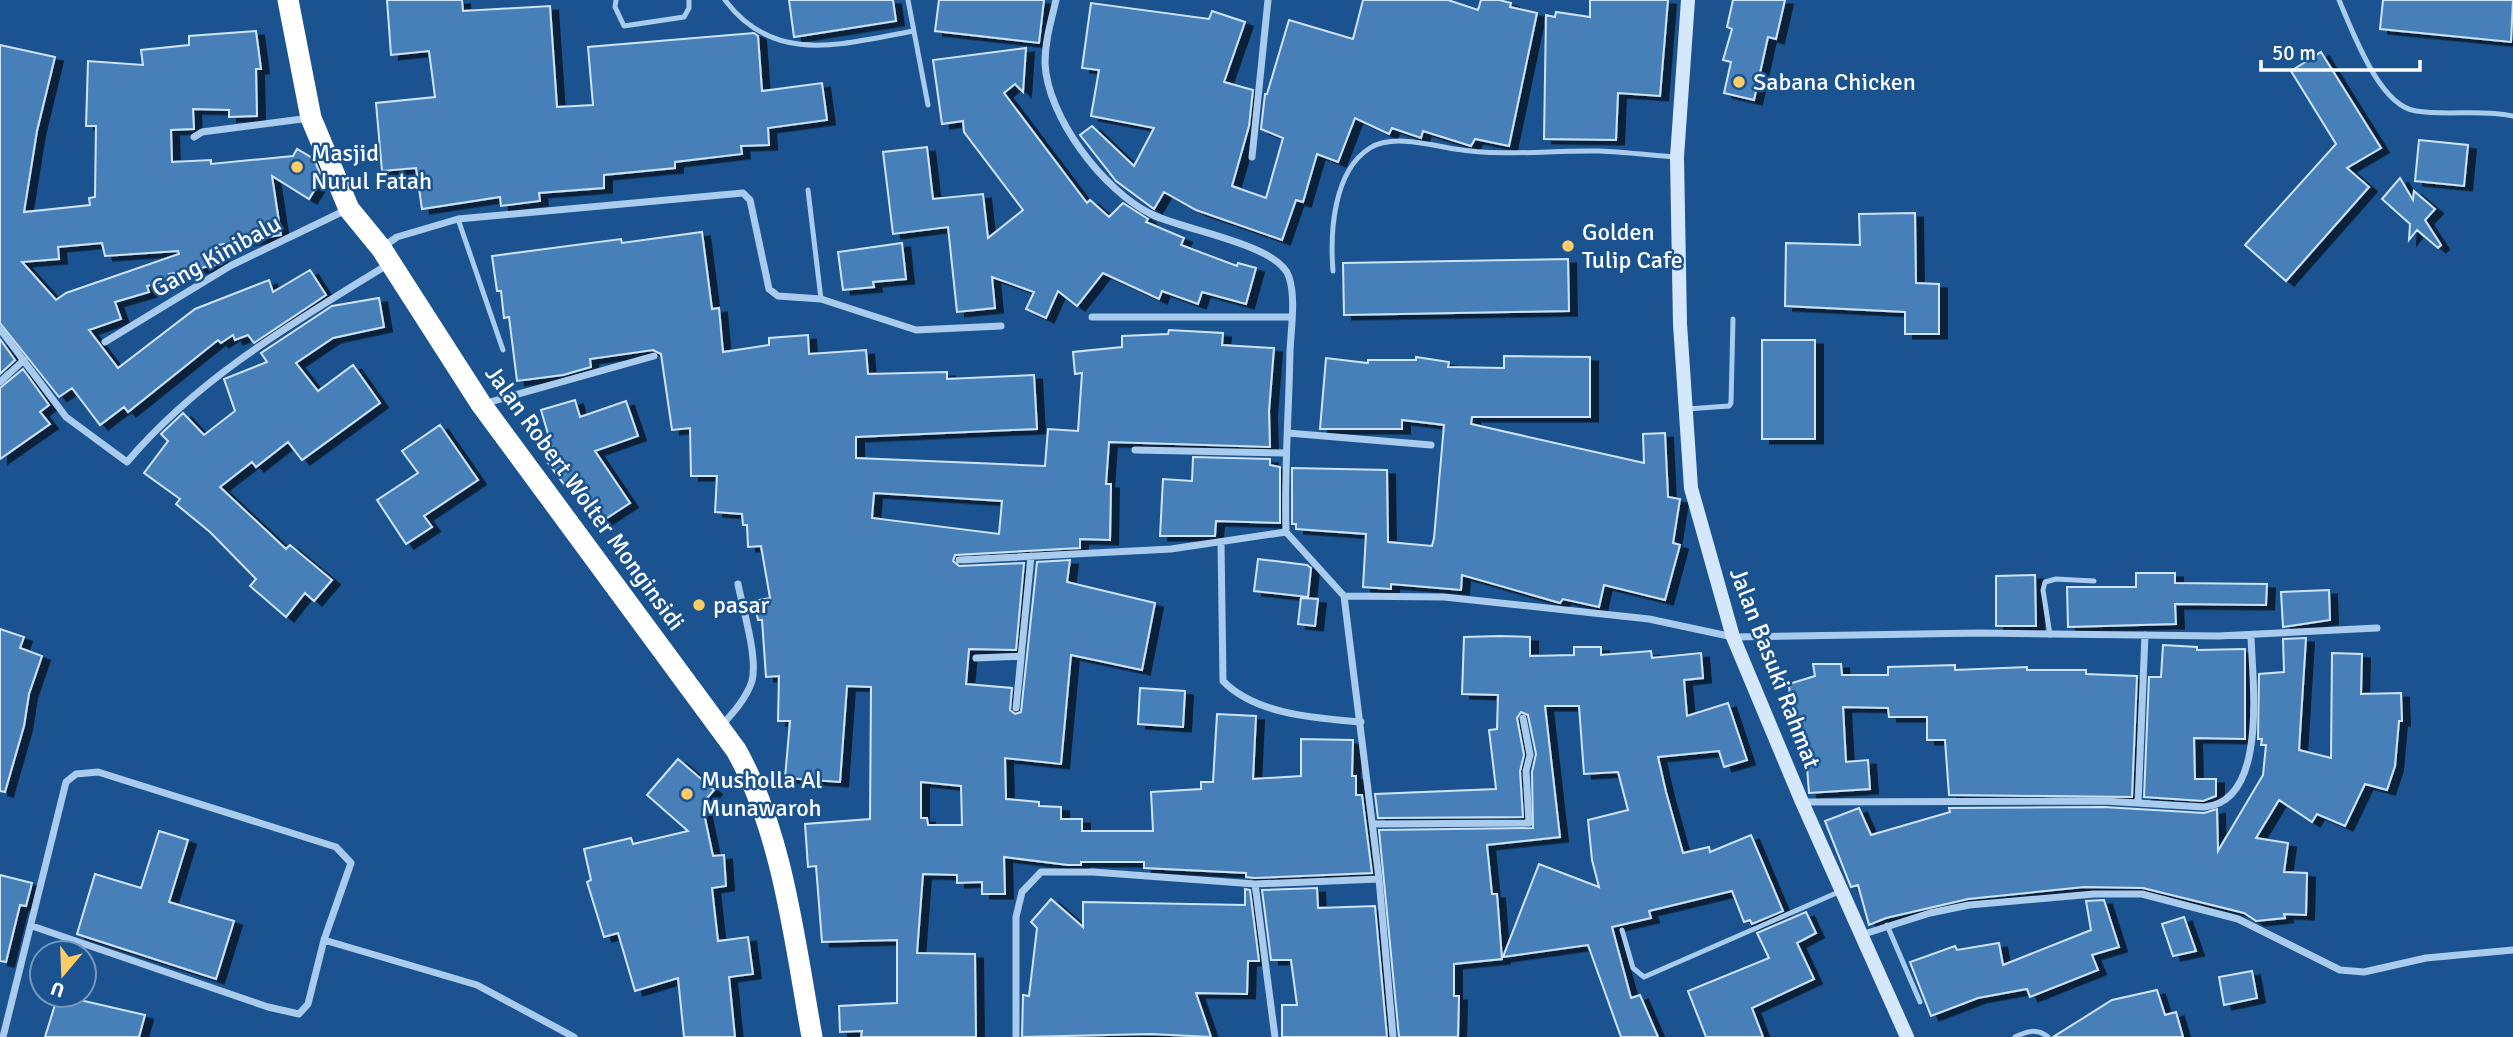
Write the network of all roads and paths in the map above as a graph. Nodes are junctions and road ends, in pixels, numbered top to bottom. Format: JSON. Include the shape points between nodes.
{"nodes":[{"id":1,"x":288,"y":0,"type":"edge"},
{"id":2,"x":616,"y":0,"type":"edge"},
{"id":3,"x":689,"y":0,"type":"edge"},
{"id":4,"x":725,"y":0,"type":"edge"},
{"id":5,"x":908,"y":0,"type":"edge"},
{"id":6,"x":1056,"y":0,"type":"edge"},
{"id":7,"x":1268,"y":0,"type":"edge"},
{"id":8,"x":1688,"y":0,"type":"edge"},
{"id":9,"x":2339,"y":0,"type":"edge"},
{"id":10,"x":914,"y":31,"type":"junction"},
{"id":11,"x":928,"y":104,"type":"dead end"},
{"id":12,"x":2513,"y":116,"type":"edge"},
{"id":13,"x":311,"y":118,"type":"junction"},
{"id":14,"x":194,"y":137,"type":"dead end"},
{"id":15,"x":1252,"y":157,"type":"dead end"},
{"id":16,"x":1677,"y":157,"type":"junction"},
{"id":17,"x":807,"y":190,"type":"dead end"},
{"id":18,"x":349,"y":209,"type":"junction"},
{"id":19,"x":458,"y":219,"type":"junction"},
{"id":20,"x":386,"y":256,"type":"junction"},
{"id":21,"x":1333,"y":271,"type":"dead end"},
{"id":22,"x":821,"y":299,"type":"junction"},
{"id":23,"x":1092,"y":317,"type":"dead end"},
{"id":24,"x":1291,"y":317,"type":"junction"},
{"id":25,"x":1733,"y":319,"type":"dead end"},
{"id":26,"x":1001,"y":326,"type":"dead end"},
{"id":27,"x":0,"y":329,"type":"edge"},
{"id":28,"x":105,"y":342,"type":"dead end"},
{"id":29,"x":503,"y":350,"type":"dead end"},
{"id":30,"x":654,"y":356,"type":"dead end"},
{"id":31,"x":24,"y":360,"type":"junction"},
{"id":32,"x":0,"y":382,"type":"edge"},
{"id":33,"x":481,"y":404,"type":"junction"},
{"id":34,"x":1684,"y":409,"type":"junction"},
{"id":35,"x":1288,"y":433,"type":"junction"},
{"id":36,"x":1431,"y":445,"type":"dead end"},
{"id":37,"x":1135,"y":450,"type":"dead end"},
{"id":38,"x":1286,"y":453,"type":"junction"},
{"id":39,"x":1286,"y":532,"type":"junction"},
{"id":40,"x":1221,"y":542,"type":"junction"},
{"id":41,"x":1031,"y":556,"type":"junction"},
{"id":42,"x":959,"y":559,"type":"dead end"},
{"id":43,"x":2094,"y":581,"type":"dead end"},
{"id":44,"x":738,"y":584,"type":"dead end"},
{"id":45,"x":1344,"y":597,"type":"junction"},
{"id":46,"x":2377,"y":628,"type":"dead end"},
{"id":47,"x":2050,"y":635,"type":"junction"},
{"id":48,"x":2145,"y":635,"type":"junction"},
{"id":49,"x":2251,"y":635,"type":"junction"},
{"id":50,"x":1733,"y":637,"type":"junction"},
{"id":51,"x":1021,"y":656,"type":"junction"},
{"id":52,"x":976,"y":658,"type":"dead end"},
{"id":53,"x":1016,"y":708,"type":"dead end"},
{"id":54,"x":1522,"y":718,"type":"dead end"},
{"id":55,"x":1362,"y":722,"type":"junction"},
{"id":56,"x":720,"y":728,"type":"junction"},
{"id":57,"x":1802,"y":802,"type":"junction"},
{"id":58,"x":2138,"y":803,"type":"junction"},
{"id":59,"x":1373,"y":824,"type":"junction"},
{"id":60,"x":1379,"y":879,"type":"junction"},
{"id":61,"x":1255,"y":884,"type":"junction"},
{"id":62,"x":1841,"y":891,"type":"junction"},
{"id":63,"x":1887,"y":925,"type":"junction"},
{"id":64,"x":32,"y":926,"type":"junction"},
{"id":65,"x":1622,"y":930,"type":"dead end"},
{"id":66,"x":1860,"y":935,"type":"junction"},
{"id":67,"x":324,"y":940,"type":"junction"},
{"id":68,"x":2513,"y":950,"type":"edge"},
{"id":69,"x":1920,"y":1002,"type":"dead end"},
{"id":70,"x":3,"y":1037,"type":"edge"},
{"id":71,"x":574,"y":1037,"type":"edge"},
{"id":72,"x":813,"y":1037,"type":"edge"},
{"id":73,"x":1016,"y":1037,"type":"edge"},
{"id":74,"x":1275,"y":1037,"type":"edge"},
{"id":75,"x":1393,"y":1037,"type":"edge"},
{"id":76,"x":1907,"y":1037,"type":"edge"},
{"id":77,"x":2015,"y":1037,"type":"edge"},
{"id":78,"x":2048,"y":1037,"type":"edge"}],
"edges":[{"from":1,"to":13,"type":"highway","name":"Jalan Robert Wolter Monginsidi"},
{"from":2,"to":3,"type":"lane","via":[[624,26],[684,18]]},
{"from":4,"to":10,"type":"lane","via":[[752,28],[793,45],[814,47]]},
{"from":5,"to":10,"type":"lane"},
{"from":6,"to":24,"type":"street","via":[[1046,44],[1049,89],[1090,161],[1119,192],[1151,214],[1274,258],[1289,277]]},
{"from":7,"to":15,"type":"street"},
{"from":8,"to":16,"type":"main road","name":"Jalan Basuki Rahmat"},
{"from":9,"to":12,"type":"lane","via":[[2390,99],[2417,111],[2488,111]]},
{"from":10,"to":11,"type":"lane"},
{"from":13,"to":14,"type":"street","via":[[202,132]]},
{"from":13,"to":18,"type":"highway","name":"Jalan Robert Wolter Monginsidi"},
{"from":16,"to":21,"type":"lane","via":[[1598,151],[1494,155],[1420,143],[1384,143],[1369,148],[1348,172],[1331,238]]},
{"from":16,"to":34,"type":"main road","name":"Jalan Basuki Rahmat"},
{"from":17,"to":22,"type":"lane"},
{"from":18,"to":20,"type":"highway","name":"Jalan Robert Wolter Monginsidi"},
{"from":18,"to":28,"type":"street","name":"Gang Kinibalu","via":[[230,266]]},
{"from":19,"to":20,"type":"street","via":[[397,237]]},
{"from":19,"to":22,"type":"street","via":[[743,192],[750,200],[768,289],[778,296]]},
{"from":19,"to":29,"type":"lane"},
{"from":20,"to":31,"type":"street","via":[[225,369],[161,422],[127,462],[66,417]]},
{"from":20,"to":33,"type":"highway","name":"Jalan Robert Wolter Monginsidi"},
{"from":22,"to":26,"type":"street","via":[[916,330]]},
{"from":23,"to":24,"type":"street"},
{"from":24,"to":35,"type":"street"},
{"from":25,"to":34,"type":"lane","via":[[1731,403],[1728,407]]},
{"from":27,"to":31,"type":"street"},
{"from":30,"to":33,"type":"street"},
{"from":31,"to":32,"type":"street"},
{"from":33,"to":56,"type":"highway","name":"Jalan Robert Wolter Monginsidi"},
{"from":34,"to":50,"type":"main road","name":"Jalan Basuki Rahmat","via":[[1692,488]]},
{"from":35,"to":36,"type":"street"},
{"from":35,"to":38,"type":"street"},
{"from":37,"to":38,"type":"street"},
{"from":38,"to":39,"type":"street"},
{"from":39,"to":40,"type":"street"},
{"from":39,"to":45,"type":"street"},
{"from":40,"to":41,"type":"street"},
{"from":40,"to":55,"type":"street","via":[[1223,681],[1235,694],[1310,718]]},
{"from":41,"to":42,"type":"street"},
{"from":41,"to":51,"type":"street"},
{"from":43,"to":47,"type":"lane","via":[[2045,582]]},
{"from":44,"to":56,"type":"street","via":[[752,680],[743,700]]},
{"from":45,"to":50,"type":"street","via":[[1457,598],[1649,619]]},
{"from":45,"to":55,"type":"street"},
{"from":46,"to":49,"type":"street"},
{"from":47,"to":48,"type":"street"},
{"from":47,"to":50,"type":"street"},
{"from":48,"to":49,"type":"street"},
{"from":48,"to":58,"type":"street"},
{"from":49,"to":58,"type":"street","via":[[2254,728],[2248,761],[2231,795],[2212,806]]},
{"from":50,"to":57,"type":"main road","name":"Jalan Basuki Rahmat"},
{"from":51,"to":52,"type":"street"},
{"from":51,"to":53,"type":"street"},
{"from":54,"to":59,"type":"street","via":[[1530,755],[1526,771],[1529,823]]},
{"from":55,"to":59,"type":"street"},
{"from":56,"to":72,"type":"highway","name":"Jalan Robert Wolter Monginsidi","via":[[750,776],[768,827]]},
{"from":57,"to":58,"type":"street"},
{"from":57,"to":62,"type":"main road","name":"Jalan Basuki Rahmat"},
{"from":59,"to":60,"type":"street"},
{"from":60,"to":61,"type":"street"},
{"from":60,"to":75,"type":"street"},
{"from":61,"to":73,"type":"street","via":[[1041,872],[1022,892],[1016,917]]},
{"from":61,"to":74,"type":"street"},
{"from":62,"to":65,"type":"lane","via":[[1644,976],[1633,968]]},
{"from":62,"to":66,"type":"main road","name":"Jalan Basuki Rahmat"},
{"from":63,"to":66,"type":"street"},
{"from":63,"to":68,"type":"street","via":[[1969,905],[2141,894],[2238,919],[2340,970],[2364,972],[2426,958]]},
{"from":63,"to":69,"type":"lane"},
{"from":64,"to":67,"type":"street","via":[[292,1014],[304,1012],[308,1004]]},
{"from":64,"to":67,"type":"street","via":[[66,782],[76,774],[98,772],[336,847],[351,863]]},
{"from":64,"to":70,"type":"street"},
{"from":66,"to":76,"type":"main road","name":"Jalan Basuki Rahmat"},
{"from":67,"to":71,"type":"street","via":[[477,985]]},
{"from":77,"to":78,"type":"lane","via":[[2025,1031]]}]}
